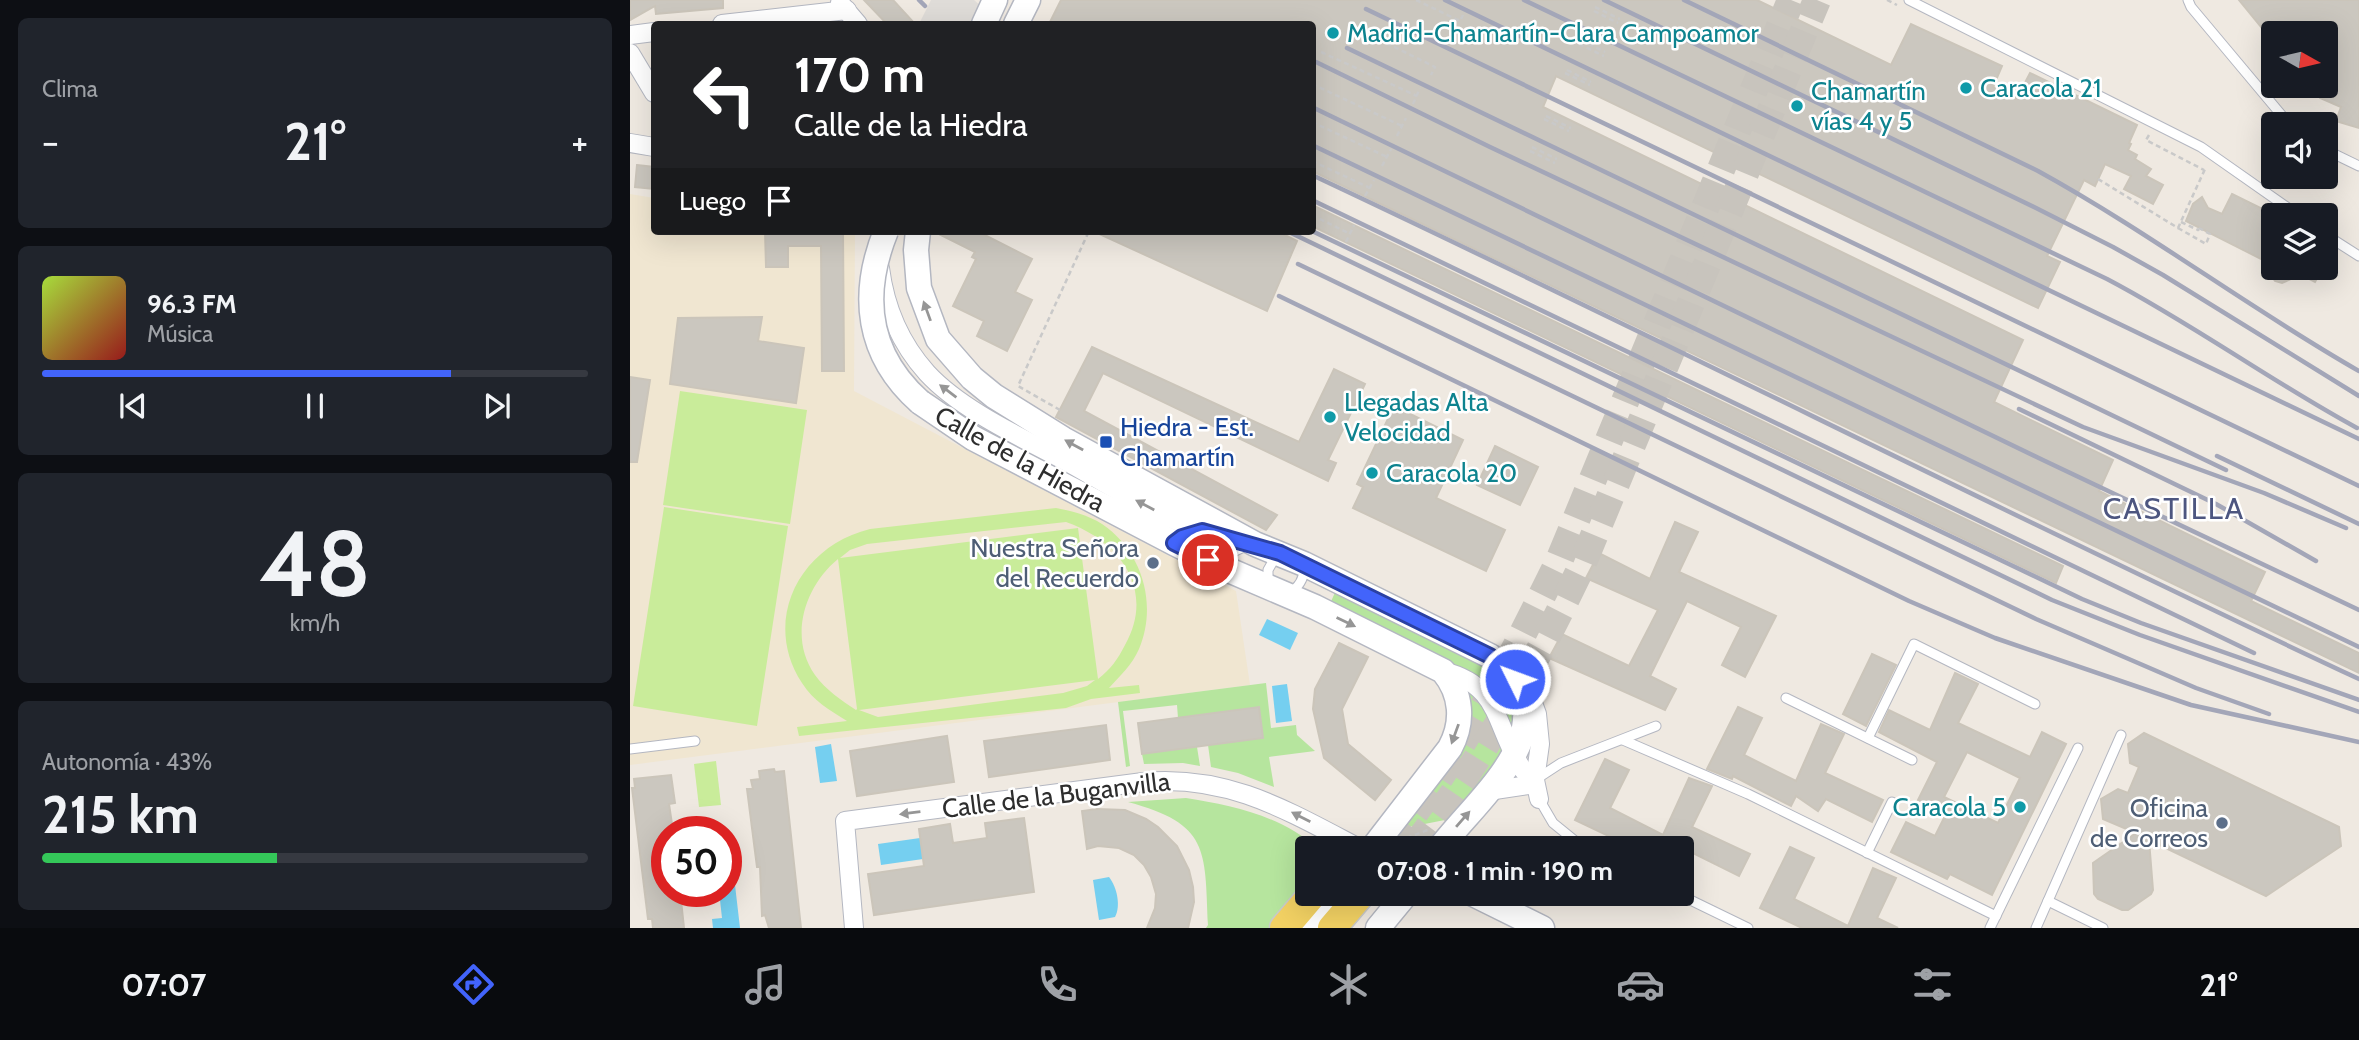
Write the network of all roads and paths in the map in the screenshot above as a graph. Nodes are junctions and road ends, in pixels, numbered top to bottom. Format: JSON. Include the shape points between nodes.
{"nodes":[{"id":1,"x":1028,"y":0,"type":"edge"},
{"id":2,"x":1416,"y":0,"type":"edge"},
{"id":3,"x":1909,"y":0,"type":"edge"},
{"id":4,"x":2188,"y":0,"type":"edge"},
{"id":5,"x":1594,"y":9,"type":"dead end"},
{"id":6,"x":847,"y":11,"type":"edge"},
{"id":7,"x":1463,"y":15,"type":"dead end"},
{"id":8,"x":751,"y":21,"type":"edge"},
{"id":9,"x":1018,"y":21,"type":"edge"},
{"id":10,"x":1619,"y":21,"type":"dead end"},
{"id":11,"x":1356,"y":28,"type":"dead end"},
{"id":12,"x":651,"y":32,"type":"edge"},
{"id":13,"x":630,"y":35,"type":"edge"},
{"id":14,"x":1580,"y":42,"type":"dead end"},
{"id":15,"x":1321,"y":51,"type":"dead end"},
{"id":16,"x":630,"y":53,"type":"edge"},
{"id":17,"x":1605,"y":54,"type":"dead end"},
{"id":18,"x":1566,"y":72,"type":"dead end"},
{"id":19,"x":1431,"y":75,"type":"dead end"},
{"id":20,"x":1590,"y":84,"type":"dead end"},
{"id":21,"x":1316,"y":86,"type":"edge"},
{"id":22,"x":651,"y":88,"type":"edge"},
{"id":23,"x":1420,"y":88,"type":"dead end"},
{"id":24,"x":1417,"y":96,"type":"junction"},
{"id":25,"x":1413,"y":104,"type":"dead end"},
{"id":26,"x":2279,"y":112,"type":"edge"},
{"id":27,"x":1406,"y":118,"type":"dead end"},
{"id":28,"x":1545,"y":118,"type":"dead end"},
{"id":29,"x":1316,"y":124,"type":"edge"},
{"id":30,"x":1402,"y":126,"type":"junction"},
{"id":31,"x":1570,"y":130,"type":"dead end"},
{"id":32,"x":1397,"y":136,"type":"dead end"},
{"id":33,"x":630,"y":143,"type":"edge"},
{"id":34,"x":651,"y":146,"type":"edge"},
{"id":35,"x":1391,"y":149,"type":"dead end"},
{"id":36,"x":1531,"y":149,"type":"dead end"},
{"id":37,"x":2212,"y":155,"type":"junction"},
{"id":38,"x":2338,"y":156,"type":"edge"},
{"id":39,"x":1387,"y":157,"type":"junction"},
{"id":40,"x":1556,"y":161,"type":"dead end"},
{"id":41,"x":1316,"y":163,"type":"edge"},
{"id":42,"x":1382,"y":166,"type":"dead end"},
{"id":43,"x":2359,"y":166,"type":"edge"},
{"id":44,"x":2098,"y":179,"type":"dead end"},
{"id":45,"x":1374,"y":180,"type":"dead end"},
{"id":46,"x":1370,"y":188,"type":"junction"},
{"id":47,"x":1366,"y":196,"type":"dead end"},
{"id":48,"x":2281,"y":203,"type":"edge"},
{"id":49,"x":1316,"y":217,"type":"edge"},
{"id":50,"x":2181,"y":222,"type":"junction"},
{"id":51,"x":1354,"y":225,"type":"dead end"},
{"id":52,"x":2178,"y":228,"type":"junction"},
{"id":53,"x":1350,"y":234,"type":"junction"},
{"id":54,"x":876,"y":235,"type":"edge"},
{"id":55,"x":885,"y":235,"type":"edge"},
{"id":56,"x":918,"y":235,"type":"edge"},
{"id":57,"x":1087,"y":235,"type":"edge"},
{"id":58,"x":1346,"y":242,"type":"dead end"},
{"id":59,"x":2338,"y":243,"type":"edge"},
{"id":60,"x":2359,"y":256,"type":"edge"},
{"id":61,"x":1060,"y":410,"type":"dead end"},
{"id":62,"x":1202,"y":531,"type":"junction"},
{"id":63,"x":1174,"y":543,"type":"junction"},
{"id":64,"x":1255,"y":544,"type":"junction"},
{"id":65,"x":1280,"y":553,"type":"junction"},
{"id":66,"x":1304,"y":564,"type":"junction"},
{"id":67,"x":1224,"y":568,"type":"junction"},
{"id":68,"x":1277,"y":592,"type":"junction"},
{"id":69,"x":1443,"y":671,"type":"junction"},
{"id":70,"x":1522,"y":693,"type":"junction"},
{"id":71,"x":1786,"y":698,"type":"dead end"},
{"id":72,"x":2035,"y":704,"type":"dead end"},
{"id":73,"x":1656,"y":726,"type":"dead end"},
{"id":74,"x":2121,"y":735,"type":"dead end"},
{"id":75,"x":1868,"y":738,"type":"junction"},
{"id":76,"x":1623,"y":740,"type":"junction"},
{"id":77,"x":695,"y":741,"type":"dead end"},
{"id":78,"x":2078,"y":748,"type":"dead end"},
{"id":79,"x":630,"y":749,"type":"edge"},
{"id":80,"x":1514,"y":755,"type":"junction"},
{"id":81,"x":1912,"y":760,"type":"dead end"},
{"id":82,"x":1535,"y":780,"type":"junction"},
{"id":83,"x":1488,"y":791,"type":"junction"},
{"id":84,"x":1539,"y":799,"type":"joint"},
{"id":85,"x":1892,"y":802,"type":"dead end"},
{"id":86,"x":1336,"y":836,"type":"edge"},
{"id":87,"x":1382,"y":836,"type":"edge"},
{"id":88,"x":1413,"y":836,"type":"edge"},
{"id":89,"x":1442,"y":836,"type":"edge"},
{"id":90,"x":1449,"y":836,"type":"edge"},
{"id":91,"x":1569,"y":836,"type":"edge"},
{"id":92,"x":1867,"y":853,"type":"junction"},
{"id":93,"x":2048,"y":901,"type":"junction"},
{"id":94,"x":1694,"y":902,"type":"edge"},
{"id":95,"x":1303,"y":906,"type":"edge"},
{"id":96,"x":1322,"y":906,"type":"edge"},
{"id":97,"x":1351,"y":906,"type":"edge"},
{"id":98,"x":1396,"y":906,"type":"edge"},
{"id":99,"x":1497,"y":906,"type":"edge"},
{"id":100,"x":1996,"y":916,"type":"junction"},
{"id":101,"x":854,"y":928,"type":"edge"},
{"id":102,"x":1284,"y":928,"type":"edge"},
{"id":103,"x":1303,"y":928,"type":"edge"},
{"id":104,"x":1332,"y":928,"type":"edge"},
{"id":105,"x":1378,"y":928,"type":"edge"},
{"id":106,"x":1542,"y":928,"type":"edge"},
{"id":107,"x":1748,"y":928,"type":"edge"},
{"id":108,"x":1990,"y":928,"type":"edge"},
{"id":109,"x":2036,"y":928,"type":"edge"},
{"id":110,"x":2103,"y":928,"type":"edge"}],
"edges":[{"from":1,"to":9,"type":"main road"},
{"from":2,"to":7,"type":"path","via":[[1460,21]]},
{"from":3,"to":37,"type":"lane"},
{"from":4,"to":26,"type":"lane"},
{"from":5,"to":10,"type":"path"},
{"from":6,"to":8,"type":"street"},
{"from":11,"to":19,"type":"path","via":[[1435,66]]},
{"from":12,"to":13,"type":"street"},
{"from":14,"to":17,"type":"path"},
{"from":15,"to":24,"type":"path"},
{"from":16,"to":22,"type":"street"},
{"from":18,"to":20,"type":"path"},
{"from":21,"to":30,"type":"path"},
{"from":23,"to":24,"type":"path"},
{"from":24,"to":25,"type":"path"},
{"from":27,"to":30,"type":"path"},
{"from":28,"to":31,"type":"path"},
{"from":29,"to":39,"type":"path"},
{"from":30,"to":32,"type":"path"},
{"from":33,"to":34,"type":"street"},
{"from":35,"to":39,"type":"path"},
{"from":36,"to":40,"type":"path"},
{"from":37,"to":48,"type":"lane"},
{"from":37,"to":50,"type":"path"},
{"from":38,"to":43,"type":"lane"},
{"from":39,"to":42,"type":"path"},
{"from":41,"to":46,"type":"path"},
{"from":44,"to":52,"type":"path"},
{"from":45,"to":46,"type":"path"},
{"from":46,"to":47,"type":"path"},
{"from":49,"to":53,"type":"path"},
{"from":50,"to":52,"type":"path"},
{"from":50,"to":52,"type":"path","via":[[2210,234],[2206,244]]},
{"from":51,"to":53,"type":"path"},
{"from":53,"to":58,"type":"path"},
{"from":62,"to":54,"type":"street","name":"Calle de la Hiedra","one_way":true,"via":[[1173,520],[1000,426],[935,380],[892,320]]},
{"from":55,"to":63,"type":"main road","name":"Calle de la Hiedra","bridge":true,"via":[[874,268],[871,314],[881,351],[904,388],[973,438]]},
{"from":64,"to":56,"type":"main road","name":"Calle de la Hiedra","one_way":true,"via":[[1020,414],[972,378],[938,339],[919,288]]},
{"from":57,"to":61,"type":"path","via":[[1018,386]]},
{"from":59,"to":60,"type":"lane"},
{"from":62,"to":63,"type":"lane"},
{"from":62,"to":64,"type":"street","name":"Calle de la Hiedra"},
{"from":63,"to":67,"type":"main road","name":"Calle de la Hiedra"},
{"from":64,"to":65,"type":"main road","name":"Calle de la Hiedra"},
{"from":64,"to":67,"type":"lane","via":[[1231,553]]},
{"from":65,"to":66,"type":"main road","name":"Calle de la Hiedra"},
{"from":65,"to":68,"type":"lane","via":[[1268,569],[1267,582]]},
{"from":66,"to":68,"type":"lane","via":[[1297,588]]},
{"from":66,"to":70,"type":"main road","name":"Calle de la Hiedra","via":[[1490,656],[1515,679]]},
{"from":67,"to":68,"type":"main road","name":"Calle de la Hiedra"},
{"from":68,"to":69,"type":"main road","name":"Calle de la Hiedra","one_way":true},
{"from":69,"to":80,"type":"street","name":"Calle de la Hiedra","via":[[1484,692]]},
{"from":69,"to":87,"type":"main road","one_way":true,"via":[[1458,701],[1456,736]]},
{"from":70,"to":80,"type":"main road","via":[[1525,727]]},
{"from":70,"to":82,"type":"street","name":"Calle de la Hiedra","via":[[1537,714],[1540,744]]},
{"from":71,"to":75,"type":"lane"},
{"from":72,"to":75,"type":"lane","via":[[1914,644]]},
{"from":73,"to":76,"type":"lane"},
{"from":74,"to":93,"type":"lane"},
{"from":75,"to":81,"type":"lane"},
{"from":76,"to":82,"type":"lane","via":[[1562,763]]},
{"from":76,"to":92,"type":"lane","via":[[1748,794]]},
{"from":77,"to":79,"type":"lane"},
{"from":78,"to":100,"type":"lane"},
{"from":80,"to":82,"type":"street","name":"Calle de la Hiedra","via":[[1525,774]]},
{"from":80,"to":83,"type":"main road"},
{"from":82,"to":83,"type":"street"},
{"from":82,"to":84,"type":"street","name":"Calle de la Hiedra"},
{"from":90,"to":83,"type":"main road","one_way":true},
{"from":84,"to":91,"type":"lane","via":[[1553,823]]},
{"from":85,"to":92,"type":"lane"},
{"from":86,"to":101,"type":"street","name":"Calle de la Buganvilla","one_way":true,"via":[[1247,794],[1182,780],[845,821]]},
{"from":88,"to":89,"type":"path","via":[[1439,826]]},
{"from":92,"to":100,"type":"lane"},
{"from":93,"to":109,"type":"lane"},
{"from":93,"to":110,"type":"lane"},
{"from":94,"to":107,"type":"lane"},
{"from":95,"to":102,"type":"main road"},
{"from":96,"to":103,"type":"main road"},
{"from":97,"to":104,"type":"main road"},
{"from":98,"to":105,"type":"main road"},
{"from":99,"to":106,"type":"main road"},
{"from":100,"to":108,"type":"lane"}]}
